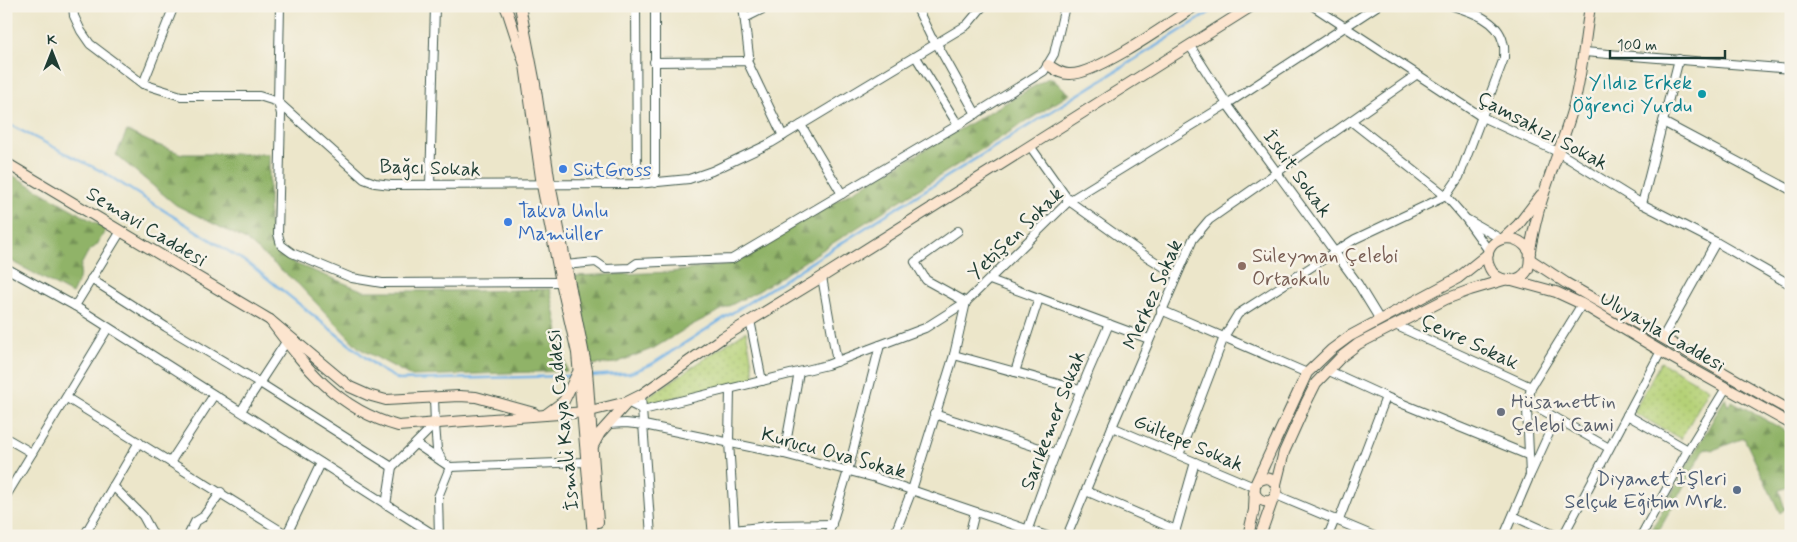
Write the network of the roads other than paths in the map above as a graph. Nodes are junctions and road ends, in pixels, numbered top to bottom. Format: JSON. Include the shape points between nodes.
{"nodes":[{"id":1,"x":73,"y":6,"type":"edge"},
{"id":2,"x":174,"y":6,"type":"edge"},
{"id":3,"x":280,"y":6,"type":"edge"},
{"id":4,"x":435,"y":6,"type":"edge"},
{"id":5,"x":505,"y":6,"type":"edge"},
{"id":6,"x":520,"y":6,"type":"edge"},
{"id":7,"x":636,"y":6,"type":"edge"},
{"id":8,"x":655,"y":6,"type":"edge"},
{"id":9,"x":743,"y":6,"type":"edge"},
{"id":10,"x":769,"y":6,"type":"edge"},
{"id":11,"x":916,"y":6,"type":"edge"},
{"id":12,"x":983,"y":6,"type":"edge"},
{"id":13,"x":1064,"y":6,"type":"edge"},
{"id":14,"x":1195,"y":6,"type":"edge"},
{"id":15,"x":1252,"y":6,"type":"edge"},
{"id":16,"x":1313,"y":6,"type":"edge"},
{"id":17,"x":1377,"y":6,"type":"edge"},
{"id":18,"x":1453,"y":6,"type":"edge"},
{"id":19,"x":1589,"y":8,"type":"edge"},
{"id":20,"x":745,"y":18,"type":"junction"},
{"id":21,"x":1344,"y":28,"type":"junction"},
{"id":22,"x":937,"y":44,"type":"junction"},
{"id":23,"x":1190,"y":46,"type":"junction"},
{"id":24,"x":1584,"y":52,"type":"junction"},
{"id":25,"x":916,"y":57,"type":"junction"},
{"id":26,"x":1679,"y":59,"type":"junction"},
{"id":27,"x":747,"y":61,"type":"junction"},
{"id":28,"x":654,"y":62,"type":"junction"},
{"id":29,"x":1048,"y":65,"type":"junction"},
{"id":30,"x":1791,"y":69,"type":"edge"},
{"id":31,"x":1416,"y":75,"type":"junction"},
{"id":32,"x":143,"y":84,"type":"junction"},
{"id":33,"x":278,"y":102,"type":"junction"},
{"id":34,"x":1227,"y":104,"type":"junction"},
{"id":35,"x":976,"y":114,"type":"junction"},
{"id":36,"x":1482,"y":117,"type":"junction"},
{"id":37,"x":1351,"y":121,"type":"junction"},
{"id":38,"x":1663,"y":122,"type":"junction"},
{"id":39,"x":801,"y":125,"type":"junction"},
{"id":40,"x":958,"y":125,"type":"junction"},
{"id":41,"x":783,"y":136,"type":"junction"},
{"id":42,"x":1030,"y":146,"type":"junction"},
{"id":43,"x":1558,"y":152,"type":"junction"},
{"id":44,"x":7,"y":166,"type":"edge"},
{"id":45,"x":1277,"y":172,"type":"junction"},
{"id":46,"x":655,"y":183,"type":"junction"},
{"id":47,"x":637,"y":184,"type":"junction"},
{"id":48,"x":430,"y":185,"type":"junction"},
{"id":49,"x":546,"y":185,"type":"junction"},
{"id":50,"x":1545,"y":190,"type":"junction"},
{"id":51,"x":1791,"y":190,"type":"edge"},
{"id":52,"x":842,"y":194,"type":"junction"},
{"id":53,"x":1446,"y":196,"type":"junction"},
{"id":54,"x":1069,"y":201,"type":"junction"},
{"id":55,"x":1642,"y":204,"type":"junction"},
{"id":56,"x":1466,"y":219,"type":"junction"},
{"id":57,"x":121,"y":231,"type":"junction"},
{"id":58,"x":958,"y":231,"type":"dead end"},
{"id":59,"x":1502,"y":239,"type":"junction"},
{"id":60,"x":1716,"y":242,"type":"junction"},
{"id":61,"x":1335,"y":252,"type":"junction"},
{"id":62,"x":1488,"y":253,"type":"junction"},
{"id":63,"x":1530,"y":256,"type":"junction"},
{"id":64,"x":565,"y":264,"type":"junction"},
{"id":65,"x":6,"y":268,"type":"edge"},
{"id":66,"x":1177,"y":275,"type":"junction"},
{"id":67,"x":822,"y":277,"type":"junction"},
{"id":68,"x":91,"y":280,"type":"junction"},
{"id":69,"x":990,"y":280,"type":"junction"},
{"id":70,"x":1508,"y":280,"type":"junction"},
{"id":71,"x":560,"y":282,"type":"junction"},
{"id":72,"x":1791,"y":285,"type":"edge"},
{"id":73,"x":1039,"y":298,"type":"junction"},
{"id":74,"x":966,"y":302,"type":"junction"},
{"id":75,"x":1582,"y":304,"type":"junction"},
{"id":76,"x":74,"y":306,"type":"junction"},
{"id":77,"x":1162,"y":310,"type":"junction"},
{"id":78,"x":270,"y":320,"type":"junction"},
{"id":79,"x":750,"y":320,"type":"junction"},
{"id":80,"x":1380,"y":320,"type":"junction"},
{"id":81,"x":1109,"y":324,"type":"junction"},
{"id":82,"x":1395,"y":325,"type":"junction"},
{"id":83,"x":108,"y":328,"type":"junction"},
{"id":84,"x":1224,"y":336,"type":"junction"},
{"id":85,"x":1663,"y":337,"type":"junction"},
{"id":86,"x":1149,"y":339,"type":"junction"},
{"id":87,"x":286,"y":342,"type":"junction"},
{"id":88,"x":880,"y":345,"type":"junction"},
{"id":89,"x":1661,"y":351,"type":"junction"},
{"id":90,"x":954,"y":355,"type":"junction"},
{"id":91,"x":837,"y":362,"type":"junction"},
{"id":92,"x":578,"y":370,"type":"junction"},
{"id":93,"x":1327,"y":370,"type":"junction"},
{"id":94,"x":799,"y":372,"type":"junction"},
{"id":95,"x":1015,"y":372,"type":"junction"},
{"id":96,"x":1307,"y":373,"type":"junction"},
{"id":97,"x":762,"y":381,"type":"junction"},
{"id":98,"x":260,"y":382,"type":"junction"},
{"id":99,"x":1531,"y":387,"type":"junction"},
{"id":100,"x":1726,"y":388,"type":"junction"},
{"id":101,"x":730,"y":389,"type":"junction"},
{"id":102,"x":1080,"y":390,"type":"junction"},
{"id":103,"x":641,"y":394,"type":"junction"},
{"id":104,"x":214,"y":395,"type":"junction"},
{"id":105,"x":67,"y":398,"type":"junction"},
{"id":106,"x":434,"y":398,"type":"junction"},
{"id":107,"x":1386,"y":398,"type":"junction"},
{"id":108,"x":627,"y":402,"type":"junction"},
{"id":109,"x":1528,"y":402,"type":"junction"},
{"id":110,"x":642,"y":410,"type":"junction"},
{"id":111,"x":1791,"y":411,"type":"edge"},
{"id":112,"x":241,"y":412,"type":"junction"},
{"id":113,"x":586,"y":412,"type":"junction"},
{"id":114,"x":934,"y":414,"type":"junction"},
{"id":115,"x":1627,"y":414,"type":"junction"},
{"id":116,"x":544,"y":416,"type":"junction"},
{"id":117,"x":1556,"y":418,"type":"junction"},
{"id":118,"x":435,"y":424,"type":"junction"},
{"id":119,"x":608,"y":424,"type":"junction"},
{"id":120,"x":1791,"y":424,"type":"edge"},
{"id":121,"x":644,"y":425,"type":"junction"},
{"id":122,"x":1112,"y":427,"type":"junction"},
{"id":123,"x":6,"y":438,"type":"edge"},
{"id":124,"x":139,"y":442,"type":"junction"},
{"id":125,"x":730,"y":442,"type":"junction"},
{"id":126,"x":416,"y":444,"type":"junction"},
{"id":127,"x":593,"y":447,"type":"junction"},
{"id":128,"x":1609,"y":448,"type":"junction"},
{"id":129,"x":1688,"y":450,"type":"junction"},
{"id":130,"x":32,"y":453,"type":"junction"},
{"id":131,"x":1055,"y":453,"type":"junction"},
{"id":132,"x":784,"y":454,"type":"junction"},
{"id":133,"x":1179,"y":455,"type":"junction"},
{"id":134,"x":1528,"y":455,"type":"junction"},
{"id":135,"x":171,"y":461,"type":"junction"},
{"id":136,"x":442,"y":461,"type":"junction"},
{"id":137,"x":586,"y":462,"type":"junction"},
{"id":138,"x":1195,"y":462,"type":"junction"},
{"id":139,"x":321,"y":463,"type":"junction"},
{"id":140,"x":392,"y":467,"type":"junction"},
{"id":141,"x":450,"y":467,"type":"junction"},
{"id":142,"x":848,"y":471,"type":"junction"},
{"id":143,"x":1530,"y":475,"type":"junction"},
{"id":144,"x":1276,"y":484,"type":"junction"},
{"id":145,"x":113,"y":486,"type":"junction"},
{"id":146,"x":1255,"y":487,"type":"junction"},
{"id":147,"x":912,"y":490,"type":"junction"},
{"id":148,"x":1086,"y":491,"type":"junction"},
{"id":149,"x":221,"y":492,"type":"junction"},
{"id":150,"x":6,"y":496,"type":"edge"},
{"id":151,"x":1275,"y":497,"type":"junction"},
{"id":152,"x":386,"y":505,"type":"junction"},
{"id":153,"x":976,"y":512,"type":"junction"},
{"id":154,"x":1513,"y":516,"type":"junction"},
{"id":155,"x":1337,"y":519,"type":"junction"},
{"id":156,"x":832,"y":524,"type":"junction"},
{"id":157,"x":1028,"y":529,"type":"junction"},
{"id":158,"x":734,"y":533,"type":"edge"},
{"id":159,"x":1175,"y":533,"type":"edge"},
{"id":160,"x":288,"y":535,"type":"edge"},
{"id":161,"x":84,"y":536,"type":"edge"},
{"id":162,"x":154,"y":536,"type":"edge"},
{"id":163,"x":188,"y":536,"type":"edge"},
{"id":164,"x":438,"y":536,"type":"edge"},
{"id":165,"x":592,"y":536,"type":"edge"},
{"id":166,"x":598,"y":536,"type":"edge"},
{"id":167,"x":650,"y":536,"type":"edge"},
{"id":168,"x":828,"y":536,"type":"edge"},
{"id":169,"x":894,"y":536,"type":"edge"},
{"id":170,"x":969,"y":536,"type":"edge"},
{"id":171,"x":1048,"y":536,"type":"edge"},
{"id":172,"x":1067,"y":536,"type":"edge"},
{"id":173,"x":1248,"y":536,"type":"edge"},
{"id":174,"x":1260,"y":536,"type":"edge"},
{"id":175,"x":1328,"y":536,"type":"edge"},
{"id":176,"x":1374,"y":536,"type":"edge"},
{"id":177,"x":1504,"y":536,"type":"edge"},
{"id":178,"x":1557,"y":536,"type":"edge"},
{"id":179,"x":1563,"y":536,"type":"edge"},
{"id":180,"x":1641,"y":536,"type":"edge"}],
"edges":[{"from":1,"to":32,"type":"street","via":[[74,16],[90,44]]},
{"from":2,"to":32,"type":"street"},
{"from":3,"to":33,"type":"street"},
{"from":4,"to":48,"type":"street"},
{"from":5,"to":49,"type":"main road","name":"İsmali Kaya Caddesi","via":[[525,65]]},
{"from":6,"to":49,"type":"main road","name":"İsmali Kaya Caddesi","via":[[535,84]]},
{"from":7,"to":47,"type":"street"},
{"from":8,"to":28,"type":"street"},
{"from":9,"to":20,"type":"street"},
{"from":10,"to":20,"type":"street"},
{"from":11,"to":22,"type":"street"},
{"from":12,"to":22,"type":"street","name":"Bağcı Sokak","via":[[968,25]]},
{"from":13,"to":29,"type":"street","via":[[1054,54]]},
{"from":14,"to":29,"type":"main road","via":[[1106,62],[1071,74],[1060,73]]},
{"from":15,"to":23,"type":"main road"},
{"from":16,"to":21,"type":"street","name":"Çamsakızı Sokak"},
{"from":17,"to":21,"type":"street","name":"Yetişen Sokak"},
{"from":18,"to":36,"type":"street","via":[[1474,13],[1498,28],[1504,42],[1504,58]]},
{"from":19,"to":24,"type":"main road"},
{"from":20,"to":27,"type":"street"},
{"from":21,"to":31,"type":"street","name":"Çamsakızı Sokak"},
{"from":21,"to":34,"type":"street","name":"Yetişen Sokak"},
{"from":22,"to":25,"type":"street","name":"Bağcı Sokak"},
{"from":22,"to":35,"type":"street"},
{"from":23,"to":34,"type":"street","name":"İskit Sokak"},
{"from":23,"to":42,"type":"main road"},
{"from":24,"to":26,"type":"street"},
{"from":24,"to":43,"type":"main road","via":[[1574,102]]},
{"from":25,"to":39,"type":"street","name":"Bağcı Sokak"},
{"from":25,"to":40,"type":"street"},
{"from":26,"to":30,"type":"street"},
{"from":26,"to":38,"type":"street"},
{"from":27,"to":28,"type":"street"},
{"from":27,"to":41,"type":"street"},
{"from":28,"to":46,"type":"street"},
{"from":29,"to":35,"type":"street","via":[[1044,71]]},
{"from":31,"to":36,"type":"street","name":"Çamsakızı Sokak"},
{"from":31,"to":37,"type":"street","name":"Merkez Sokak"},
{"from":32,"to":33,"type":"street","via":[[182,96],[259,96]]},
{"from":33,"to":48,"type":"street","name":"Bağcı Sokak","via":[[364,179],[391,185]]},
{"from":33,"to":71,"type":"street","via":[[278,234],[280,245],[292,254],[352,278],[382,283]]},
{"from":34,"to":45,"type":"street","name":"İskit Sokak"},
{"from":34,"to":54,"type":"street","name":"Yetişen Sokak"},
{"from":35,"to":40,"type":"street"},
{"from":36,"to":43,"type":"street","name":"Çamsakızı Sokak"},
{"from":36,"to":53,"type":"street","via":[[1459,178]]},
{"from":37,"to":45,"type":"street","name":"Merkez Sokak"},
{"from":37,"to":53,"type":"street"},
{"from":38,"to":51,"type":"street"},
{"from":38,"to":55,"type":"street"},
{"from":39,"to":41,"type":"street","name":"Bağcı Sokak"},
{"from":39,"to":52,"type":"street"},
{"from":40,"to":52,"type":"street"},
{"from":41,"to":46,"type":"street","name":"Bağcı Sokak","via":[[712,171],[689,179]]},
{"from":42,"to":54,"type":"street"},
{"from":42,"to":67,"type":"main road"},
{"from":43,"to":50,"type":"main road"},
{"from":43,"to":55,"type":"street","name":"Çamsakızı Sokak"},
{"from":44,"to":57,"type":"main road","name":"Semavi Caddesi"},
{"from":45,"to":61,"type":"street","name":"İskit Sokak"},
{"from":45,"to":66,"type":"street","name":"Merkez Sokak","via":[[1209,220],[1193,239]]},
{"from":46,"to":47,"type":"street","name":"Bağcı Sokak"},
{"from":47,"to":49,"type":"street","name":"Bağcı Sokak"},
{"from":48,"to":49,"type":"street","name":"Bağcı Sokak"},
{"from":49,"to":64,"type":"main road","name":"İsmali Kaya Caddesi"},
{"from":49,"to":71,"type":"main road","name":"İsmali Kaya Caddesi"},
{"from":50,"to":59,"type":"main road","via":[[1518,225]]},
{"from":50,"to":63,"type":"main road"},
{"from":52,"to":64,"type":"street","via":[[732,259],[637,263],[630,268],[606,269],[596,262]]},
{"from":53,"to":56,"type":"street"},
{"from":53,"to":61,"type":"street","via":[[1355,239]]},
{"from":54,"to":66,"type":"street"},
{"from":54,"to":69,"type":"street","name":"Yetişen Sokak"},
{"from":55,"to":60,"type":"street","name":"Çamsakızı Sokak"},
{"from":56,"to":59,"type":"street"},
{"from":56,"to":62,"type":"street"},
{"from":57,"to":68,"type":"street"},
{"from":57,"to":78,"type":"main road","name":"Semavi Caddesi"},
{"from":58,"to":74,"type":"street","via":[[915,262],[926,280]]},
{"from":59,"to":62,"type":"main road","via":[[1492,245]]},
{"from":59,"to":63,"type":"main road","via":[[1522,242]]},
{"from":60,"to":72,"type":"street","name":"Çamsakızı Sokak"},
{"from":60,"to":85,"type":"street"},
{"from":61,"to":80,"type":"street","name":"İskit Sokak"},
{"from":61,"to":84,"type":"street","via":[[1238,314]]},
{"from":62,"to":70,"type":"main road","via":[[1493,273]]},
{"from":62,"to":80,"type":"main road","via":[[1458,278]]},
{"from":63,"to":70,"type":"main road","via":[[1525,274]]},
{"from":63,"to":85,"type":"main road","name":"Uluyayla Caddesi","via":[[1566,283]]},
{"from":64,"to":113,"type":"main road","name":"İsmali Kaya Caddesi","via":[[587,370]]},
{"from":65,"to":76,"type":"street"},
{"from":66,"to":77,"type":"street","name":"Merkez Sokak"},
{"from":67,"to":79,"type":"main road"},
{"from":67,"to":91,"type":"street"},
{"from":68,"to":76,"type":"street"},
{"from":68,"to":98,"type":"street"},
{"from":69,"to":73,"type":"street"},
{"from":69,"to":74,"type":"street","name":"Yetişen Sokak"},
{"from":70,"to":75,"type":"main road","name":"Uluyayla Caddesi","via":[[1556,292]]},
{"from":70,"to":82,"type":"main road","via":[[1454,296]]},
{"from":71,"to":92,"type":"main road","name":"İsmali Kaya Caddesi"},
{"from":73,"to":81,"type":"street"},
{"from":73,"to":95,"type":"street"},
{"from":74,"to":88,"type":"street","name":"Yetişen Sokak","via":[[925,328]]},
{"from":74,"to":90,"type":"street"},
{"from":75,"to":89,"type":"main road","name":"Uluyayla Caddesi"},
{"from":75,"to":99,"type":"street"},
{"from":76,"to":83,"type":"street"},
{"from":77,"to":84,"type":"street"},
{"from":77,"to":86,"type":"street","name":"Merkez Sokak"},
{"from":78,"to":87,"type":"main road","name":"Semavi Caddesi"},
{"from":78,"to":106,"type":"main road","name":"Semavi Caddesi","via":[[350,387],[386,400]]},
{"from":79,"to":97,"type":"street"},
{"from":79,"to":103,"type":"main road"},
{"from":80,"to":96,"type":"main road","via":[[1350,336]]},
{"from":81,"to":86,"type":"street"},
{"from":81,"to":102,"type":"street","name":"Sarıkemer Sokak"},
{"from":82,"to":93,"type":"main road","via":[[1358,344]]},
{"from":82,"to":99,"type":"street","name":"Çevre Sokak"},
{"from":83,"to":104,"type":"street"},
{"from":83,"to":105,"type":"street"},
{"from":84,"to":96,"type":"street"},
{"from":84,"to":133,"type":"street"},
{"from":85,"to":111,"type":"main road","name":"Uluyayla Caddesi"},
{"from":86,"to":122,"type":"street","name":"Merkez Sokak"},
{"from":87,"to":98,"type":"street"},
{"from":87,"to":118,"type":"main road","name":"Semavi Caddesi","via":[[327,389],[351,405],[398,426]]},
{"from":88,"to":91,"type":"street","name":"Yetişen Sokak"},
{"from":88,"to":142,"type":"street"},
{"from":89,"to":100,"type":"main road","name":"Uluyayla Caddesi"},
{"from":89,"to":115,"type":"street"},
{"from":90,"to":95,"type":"street"},
{"from":90,"to":114,"type":"street"},
{"from":91,"to":94,"type":"street","name":"Yetişen Sokak"},
{"from":92,"to":113,"type":"main road","name":"İsmali Kaya Caddesi"},
{"from":92,"to":116,"type":"main road","via":[[564,401]]},
{"from":93,"to":107,"type":"street"},
{"from":93,"to":144,"type":"main road","via":[[1316,383],[1284,452]]},
{"from":94,"to":97,"type":"street","name":"Yetişen Sokak"},
{"from":94,"to":132,"type":"street"},
{"from":95,"to":102,"type":"street"},
{"from":96,"to":146,"type":"main road"},
{"from":97,"to":101,"type":"street","name":"Yetişen Sokak"},
{"from":98,"to":112,"type":"street"},
{"from":98,"to":140,"type":"street"},
{"from":99,"to":109,"type":"street"},
{"from":100,"to":120,"type":"main road","name":"Uluyayla Caddesi"},
{"from":100,"to":129,"type":"street"},
{"from":101,"to":110,"type":"street","name":"Yetişen Sokak"},
{"from":101,"to":125,"type":"street"},
{"from":102,"to":131,"type":"street","name":"Sarıkemer Sokak"},
{"from":103,"to":108,"type":"main road"},
{"from":103,"to":110,"type":"street"},
{"from":104,"to":112,"type":"street"},
{"from":104,"to":135,"type":"street"},
{"from":105,"to":124,"type":"street"},
{"from":105,"to":130,"type":"street"},
{"from":106,"to":116,"type":"main road","name":"Semavi Caddesi","via":[[476,397]]},
{"from":106,"to":118,"type":"street"},
{"from":107,"to":134,"type":"street"},
{"from":107,"to":155,"type":"street"},
{"from":108,"to":110,"type":"street"},
{"from":108,"to":113,"type":"main road","name":"Semavi Caddesi"},
{"from":108,"to":119,"type":"main road"},
{"from":109,"to":117,"type":"street"},
{"from":109,"to":134,"type":"street"},
{"from":110,"to":121,"type":"street"},
{"from":112,"to":139,"type":"street"},
{"from":113,"to":116,"type":"main road","name":"Semavi Caddesi"},
{"from":113,"to":127,"type":"main road","name":"İsmali Kaya Caddesi"},
{"from":113,"to":137,"type":"main road","name":"İsmali Kaya Caddesi"},
{"from":114,"to":131,"type":"street"},
{"from":114,"to":147,"type":"street"},
{"from":115,"to":128,"type":"street"},
{"from":115,"to":129,"type":"street"},
{"from":116,"to":118,"type":"main road","name":"Semavi Caddesi"},
{"from":117,"to":128,"type":"street"},
{"from":117,"to":143,"type":"street"},
{"from":118,"to":126,"type":"street"},
{"from":118,"to":136,"type":"street","via":[[436,450]]},
{"from":119,"to":121,"type":"street","name":"Kurucu Ova Sokak"},
{"from":119,"to":127,"type":"main road"},
{"from":121,"to":125,"type":"street","name":"Kurucu Ova Sokak"},
{"from":121,"to":167,"type":"street"},
{"from":122,"to":133,"type":"street","name":"Gültepe Sokak"},
{"from":122,"to":148,"type":"street","name":"Merkez Sokak"},
{"from":123,"to":130,"type":"street"},
{"from":124,"to":135,"type":"street"},
{"from":124,"to":145,"type":"street"},
{"from":125,"to":132,"type":"street","name":"Kurucu Ova Sokak"},
{"from":125,"to":158,"type":"street"},
{"from":126,"to":136,"type":"street"},
{"from":126,"to":140,"type":"street"},
{"from":127,"to":166,"type":"main road","name":"İsmali Kaya Caddesi"},
{"from":128,"to":179,"type":"street"},
{"from":129,"to":180,"type":"street"},
{"from":130,"to":150,"type":"street"},
{"from":131,"to":157,"type":"street","name":"Sarıkemer Sokak"},
{"from":132,"to":142,"type":"street","name":"Kurucu Ova Sokak"},
{"from":133,"to":138,"type":"street","name":"Gültepe Sokak"},
{"from":134,"to":143,"type":"street"},
{"from":135,"to":149,"type":"street"},
{"from":136,"to":141,"type":"street"},
{"from":137,"to":141,"type":"street"},
{"from":137,"to":165,"type":"main road","name":"İsmali Kaya Caddesi"},
{"from":138,"to":146,"type":"street","name":"Gültepe Sokak"},
{"from":138,"to":159,"type":"street"},
{"from":139,"to":152,"type":"street"},
{"from":139,"to":160,"type":"street"},
{"from":140,"to":152,"type":"street"},
{"from":141,"to":164,"type":"street","via":[[438,497]]},
{"from":142,"to":147,"type":"street","name":"Kurucu Ova Sokak"},
{"from":142,"to":156,"type":"street"},
{"from":143,"to":154,"type":"street"},
{"from":144,"to":146,"type":"main road","via":[[1267,478]]},
{"from":144,"to":151,"type":"main road"},
{"from":145,"to":161,"type":"street"},
{"from":145,"to":162,"type":"street","via":[[143,516]]},
{"from":146,"to":151,"type":"main road","via":[[1259,500],[1270,501]]},
{"from":146,"to":173,"type":"main road"},
{"from":147,"to":153,"type":"street","name":"Kurucu Ova Sokak"},
{"from":147,"to":169,"type":"street"},
{"from":148,"to":159,"type":"street"},
{"from":148,"to":172,"type":"street","name":"Merkez Sokak"},
{"from":149,"to":160,"type":"street"},
{"from":149,"to":163,"type":"street","via":[[204,517],[195,522]]},
{"from":151,"to":155,"type":"street"},
{"from":151,"to":174,"type":"main road"},
{"from":152,"to":164,"type":"street"},
{"from":153,"to":157,"type":"street","name":"Kurucu Ova Sokak"},
{"from":153,"to":170,"type":"street"},
{"from":154,"to":177,"type":"street"},
{"from":154,"to":178,"type":"street"},
{"from":155,"to":175,"type":"street"},
{"from":155,"to":176,"type":"street"},
{"from":156,"to":158,"type":"street","via":[[776,525]]},
{"from":156,"to":168,"type":"street"},
{"from":157,"to":171,"type":"street","name":"Kurucu Ova Sokak"}]}
